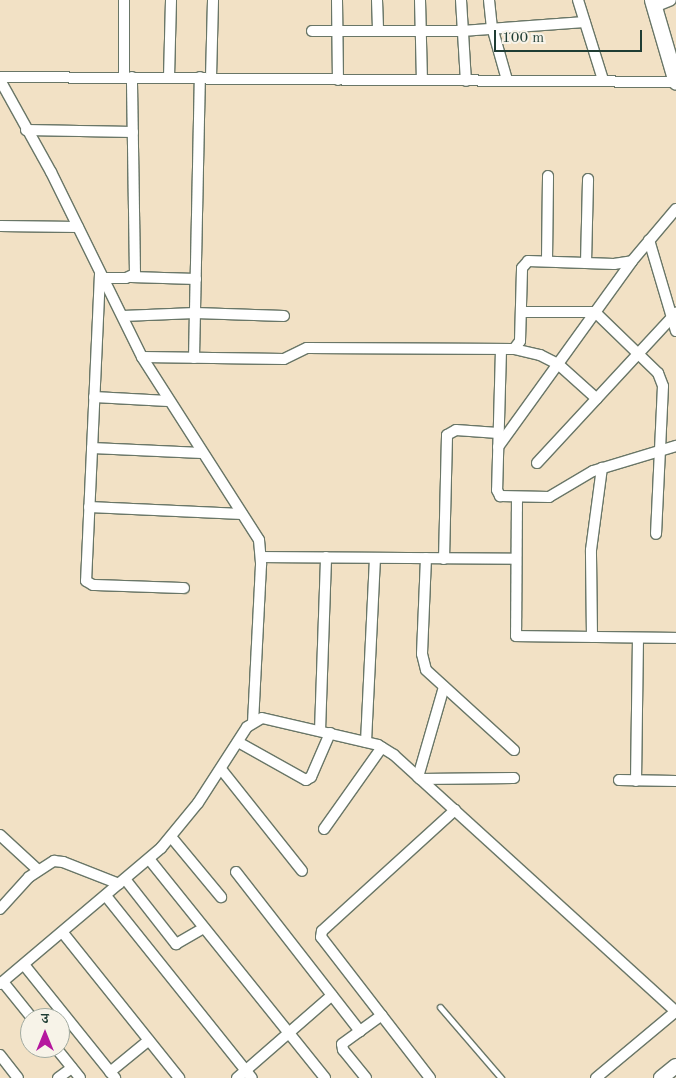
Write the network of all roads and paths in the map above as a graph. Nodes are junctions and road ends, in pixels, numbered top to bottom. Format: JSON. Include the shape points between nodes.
{"nodes":[{"id":1,"x":124,"y":0,"type":"edge"},
{"id":2,"x":171,"y":0,"type":"edge"},
{"id":3,"x":212,"y":0,"type":"edge"},
{"id":4,"x":337,"y":0,"type":"edge"},
{"id":5,"x":376,"y":0,"type":"edge"},
{"id":6,"x":420,"y":0,"type":"edge"},
{"id":7,"x":461,"y":0,"type":"edge"},
{"id":8,"x":489,"y":0,"type":"edge"},
{"id":9,"x":578,"y":0,"type":"edge"},
{"id":10,"x":671,"y":0,"type":"edge"},
{"id":11,"x":653,"y":4,"type":"edge"},
{"id":12,"x":585,"y":22,"type":"junction"},
{"id":13,"x":492,"y":27,"type":"junction"},
{"id":14,"x":339,"y":30,"type":"junction"},
{"id":15,"x":378,"y":30,"type":"junction"},
{"id":16,"x":462,"y":30,"type":"junction"},
{"id":17,"x":312,"y":31,"type":"dead end"},
{"id":18,"x":421,"y":31,"type":"junction"},
{"id":19,"x":128,"y":77,"type":"junction"},
{"id":20,"x":170,"y":77,"type":"junction"},
{"id":21,"x":200,"y":77,"type":"junction"},
{"id":22,"x":211,"y":77,"type":"junction"},
{"id":23,"x":0,"y":78,"type":"edge"},
{"id":24,"x":338,"y":80,"type":"junction"},
{"id":25,"x":422,"y":80,"type":"junction"},
{"id":26,"x":507,"y":80,"type":"junction"},
{"id":27,"x":603,"y":80,"type":"junction"},
{"id":28,"x":466,"y":81,"type":"junction"},
{"id":29,"x":676,"y":82,"type":"edge"},
{"id":30,"x":26,"y":130,"type":"junction"},
{"id":31,"x":133,"y":132,"type":"junction"},
{"id":32,"x":548,"y":176,"type":"dead end"},
{"id":33,"x":588,"y":179,"type":"dead end"},
{"id":34,"x":676,"y":209,"type":"edge"},
{"id":35,"x":0,"y":226,"type":"edge"},
{"id":36,"x":78,"y":227,"type":"junction"},
{"id":37,"x":649,"y":240,"type":"junction"},
{"id":38,"x":546,"y":260,"type":"junction"},
{"id":39,"x":632,"y":261,"type":"junction"},
{"id":40,"x":586,"y":262,"type":"junction"},
{"id":41,"x":101,"y":276,"type":"junction"},
{"id":42,"x":131,"y":277,"type":"junction"},
{"id":43,"x":196,"y":279,"type":"junction"},
{"id":44,"x":520,"y":312,"type":"junction"},
{"id":45,"x":595,"y":312,"type":"junction"},
{"id":46,"x":195,"y":314,"type":"junction"},
{"id":47,"x":674,"y":315,"type":"edge"},
{"id":48,"x":122,"y":316,"type":"junction"},
{"id":49,"x":284,"y":316,"type":"dead end"},
{"id":50,"x":676,"y":332,"type":"edge"},
{"id":51,"x":514,"y":349,"type":"junction"},
{"id":52,"x":501,"y":350,"type":"junction"},
{"id":53,"x":639,"y":353,"type":"junction"},
{"id":54,"x":142,"y":357,"type":"junction"},
{"id":55,"x":194,"y":358,"type":"junction"},
{"id":56,"x":558,"y":364,"type":"junction"},
{"id":57,"x":94,"y":396,"type":"junction"},
{"id":58,"x":597,"y":399,"type":"junction"},
{"id":59,"x":168,"y":401,"type":"junction"},
{"id":60,"x":498,"y":433,"type":"junction"},
{"id":61,"x":676,"y":446,"type":"edge"},
{"id":62,"x":92,"y":448,"type":"junction"},
{"id":63,"x":498,"y":448,"type":"junction"},
{"id":64,"x":658,"y":451,"type":"junction"},
{"id":65,"x":202,"y":453,"type":"junction"},
{"id":66,"x":538,"y":463,"type":"dead end"},
{"id":67,"x":602,"y":468,"type":"junction"},
{"id":68,"x":516,"y":499,"type":"junction"},
{"id":69,"x":89,"y":507,"type":"junction"},
{"id":70,"x":242,"y":514,"type":"junction"},
{"id":71,"x":656,"y":534,"type":"dead end"},
{"id":72,"x":261,"y":557,"type":"junction"},
{"id":73,"x":326,"y":557,"type":"junction"},
{"id":74,"x":375,"y":558,"type":"junction"},
{"id":75,"x":426,"y":558,"type":"junction"},
{"id":76,"x":444,"y":558,"type":"junction"},
{"id":77,"x":516,"y":559,"type":"junction"},
{"id":78,"x":184,"y":588,"type":"dead end"},
{"id":79,"x":592,"y":637,"type":"junction"},
{"id":80,"x":638,"y":638,"type":"junction"},
{"id":81,"x":676,"y":638,"type":"edge"},
{"id":82,"x":444,"y":687,"type":"junction"},
{"id":83,"x":253,"y":721,"type":"junction"},
{"id":84,"x":325,"y":732,"type":"junction"},
{"id":85,"x":238,"y":742,"type":"junction"},
{"id":86,"x":366,"y":742,"type":"junction"},
{"id":87,"x":382,"y":747,"type":"junction"},
{"id":88,"x":514,"y":750,"type":"dead end"},
{"id":89,"x":221,"y":768,"type":"junction"},
{"id":90,"x":419,"y":778,"type":"junction"},
{"id":91,"x":514,"y":778,"type":"dead end"},
{"id":92,"x":619,"y":780,"type":"dead end"},
{"id":93,"x":636,"y":781,"type":"junction"},
{"id":94,"x":676,"y":781,"type":"edge"},
{"id":95,"x":455,"y":810,"type":"junction"},
{"id":96,"x":324,"y":829,"type":"dead end"},
{"id":97,"x":0,"y":835,"type":"edge"},
{"id":98,"x":172,"y":838,"type":"junction"},
{"id":99,"x":149,"y":859,"type":"junction"},
{"id":100,"x":38,"y":870,"type":"junction"},
{"id":101,"x":302,"y":871,"type":"dead end"},
{"id":102,"x":236,"y":872,"type":"dead end"},
{"id":103,"x":122,"y":881,"type":"junction"},
{"id":104,"x":106,"y":896,"type":"junction"},
{"id":105,"x":221,"y":897,"type":"dead end"},
{"id":106,"x":0,"y":909,"type":"edge"},
{"id":107,"x":204,"y":928,"type":"junction"},
{"id":108,"x":63,"y":933,"type":"junction"},
{"id":109,"x":25,"y":966,"type":"junction"},
{"id":110,"x":2,"y":983,"type":"edge"},
{"id":111,"x":332,"y":995,"type":"junction"},
{"id":112,"x":440,"y":1007,"type":"dead end"},
{"id":113,"x":23,"y":1008,"type":"edge"},
{"id":114,"x":676,"y":1012,"type":"edge"},
{"id":115,"x":382,"y":1015,"type":"junction"},
{"id":116,"x":360,"y":1031,"type":"junction"},
{"id":117,"x":288,"y":1033,"type":"junction"},
{"id":118,"x":149,"y":1040,"type":"junction"},
{"id":119,"x":0,"y":1055,"type":"edge"},
{"id":120,"x":64,"y":1058,"type":"edge"},
{"id":121,"x":676,"y":1066,"type":"edge"},
{"id":122,"x":72,"y":1068,"type":"junction"},
{"id":123,"x":249,"y":1074,"type":"edge"},
{"id":124,"x":112,"y":1075,"type":"edge"},
{"id":125,"x":18,"y":1078,"type":"edge"},
{"id":126,"x":58,"y":1078,"type":"edge"},
{"id":127,"x":80,"y":1078,"type":"edge"},
{"id":128,"x":179,"y":1078,"type":"edge"},
{"id":129,"x":237,"y":1078,"type":"edge"},
{"id":130,"x":325,"y":1078,"type":"edge"},
{"id":131,"x":366,"y":1078,"type":"edge"},
{"id":132,"x":430,"y":1078,"type":"edge"},
{"id":133,"x":501,"y":1078,"type":"edge"},
{"id":134,"x":596,"y":1078,"type":"edge"},
{"id":135,"x":661,"y":1078,"type":"edge"}],
"edges":[{"from":1,"to":19,"type":"street"},
{"from":2,"to":20,"type":"street"},
{"from":3,"to":22,"type":"street"},
{"from":4,"to":14,"type":"street"},
{"from":5,"to":15,"type":"street"},
{"from":6,"to":18,"type":"street"},
{"from":7,"to":16,"type":"street"},
{"from":8,"to":13,"type":"street"},
{"from":9,"to":12,"type":"street"},
{"from":10,"to":11,"type":"street"},
{"from":11,"to":29,"type":"main road"},
{"from":12,"to":13,"type":"street"},
{"from":12,"to":27,"type":"street"},
{"from":13,"to":16,"type":"street"},
{"from":13,"to":26,"type":"street"},
{"from":14,"to":15,"type":"street"},
{"from":14,"to":17,"type":"street"},
{"from":14,"to":24,"type":"street"},
{"from":15,"to":18,"type":"street"},
{"from":16,"to":18,"type":"street"},
{"from":16,"to":28,"type":"street"},
{"from":18,"to":25,"type":"street"},
{"from":19,"to":20,"type":"street"},
{"from":19,"to":23,"type":"street"},
{"from":19,"to":31,"type":"street"},
{"from":20,"to":21,"type":"street"},
{"from":21,"to":22,"type":"street"},
{"from":21,"to":43,"type":"street"},
{"from":22,"to":24,"type":"street"},
{"from":23,"to":30,"type":"street"},
{"from":24,"to":25,"type":"street"},
{"from":25,"to":28,"type":"street"},
{"from":26,"to":27,"type":"street"},
{"from":26,"to":28,"type":"street"},
{"from":27,"to":29,"type":"street"},
{"from":30,"to":31,"type":"street"},
{"from":30,"to":36,"type":"street"},
{"from":31,"to":42,"type":"street","via":[[135,269]]},
{"from":32,"to":38,"type":"street"},
{"from":33,"to":40,"type":"street"},
{"from":34,"to":37,"type":"street"},
{"from":35,"to":36,"type":"street"},
{"from":36,"to":41,"type":"street"},
{"from":37,"to":39,"type":"street"},
{"from":37,"to":47,"type":"street"},
{"from":38,"to":40,"type":"street"},
{"from":38,"to":44,"type":"street","via":[[533,259],[524,264]]},
{"from":39,"to":40,"type":"street"},
{"from":39,"to":45,"type":"street"},
{"from":41,"to":42,"type":"street"},
{"from":41,"to":48,"type":"street"},
{"from":41,"to":57,"type":"street"},
{"from":42,"to":43,"type":"street"},
{"from":43,"to":46,"type":"street"},
{"from":44,"to":45,"type":"street"},
{"from":44,"to":51,"type":"street","via":[[520,341]]},
{"from":45,"to":53,"type":"street"},
{"from":45,"to":56,"type":"street"},
{"from":46,"to":48,"type":"street"},
{"from":46,"to":49,"type":"street"},
{"from":46,"to":55,"type":"street"},
{"from":47,"to":50,"type":"street"},
{"from":47,"to":53,"type":"street"},
{"from":48,"to":54,"type":"street"},
{"from":51,"to":52,"type":"street"},
{"from":51,"to":56,"type":"street","via":[[540,355]]},
{"from":52,"to":55,"type":"street","via":[[307,348],[288,359]]},
{"from":52,"to":60,"type":"street"},
{"from":53,"to":58,"type":"street"},
{"from":53,"to":64,"type":"street","via":[[658,373],[663,386]]},
{"from":54,"to":55,"type":"street"},
{"from":54,"to":59,"type":"street"},
{"from":56,"to":58,"type":"street"},
{"from":56,"to":63,"type":"street"},
{"from":57,"to":59,"type":"street"},
{"from":57,"to":62,"type":"street"},
{"from":58,"to":66,"type":"street"},
{"from":59,"to":65,"type":"street"},
{"from":60,"to":63,"type":"street"},
{"from":60,"to":76,"type":"street","via":[[452,430],[447,435]]},
{"from":61,"to":64,"type":"street"},
{"from":62,"to":65,"type":"street"},
{"from":62,"to":69,"type":"street"},
{"from":63,"to":68,"type":"street","via":[[497,493]]},
{"from":64,"to":67,"type":"street"},
{"from":64,"to":71,"type":"street"},
{"from":65,"to":70,"type":"street"},
{"from":67,"to":68,"type":"street","via":[[548,497]]},
{"from":67,"to":79,"type":"street","via":[[592,550]]},
{"from":68,"to":77,"type":"street"},
{"from":69,"to":70,"type":"street"},
{"from":69,"to":78,"type":"street","via":[[88,584]]},
{"from":70,"to":72,"type":"street","via":[[259,540]]},
{"from":72,"to":73,"type":"street"},
{"from":72,"to":83,"type":"street"},
{"from":73,"to":74,"type":"street"},
{"from":73,"to":84,"type":"street"},
{"from":74,"to":75,"type":"street"},
{"from":74,"to":86,"type":"street"},
{"from":75,"to":76,"type":"street"},
{"from":75,"to":82,"type":"street","via":[[423,659],[426,670]]},
{"from":76,"to":77,"type":"street"},
{"from":77,"to":79,"type":"street","via":[[516,636]]},
{"from":79,"to":80,"type":"street"},
{"from":80,"to":81,"type":"street"},
{"from":80,"to":93,"type":"street"},
{"from":82,"to":88,"type":"street"},
{"from":82,"to":90,"type":"street"},
{"from":83,"to":84,"type":"street","via":[[262,718]]},
{"from":83,"to":85,"type":"street"},
{"from":84,"to":85,"type":"street","via":[[311,777],[306,780]]},
{"from":84,"to":86,"type":"street"},
{"from":85,"to":89,"type":"street"},
{"from":86,"to":87,"type":"street"},
{"from":87,"to":90,"type":"street"},
{"from":87,"to":96,"type":"street"},
{"from":89,"to":98,"type":"street"},
{"from":89,"to":101,"type":"street"},
{"from":90,"to":91,"type":"street"},
{"from":90,"to":95,"type":"street"},
{"from":92,"to":93,"type":"street"},
{"from":93,"to":94,"type":"street"},
{"from":95,"to":114,"type":"street"},
{"from":95,"to":115,"type":"street","via":[[322,931],[324,943]]},
{"from":97,"to":100,"type":"street"},
{"from":98,"to":99,"type":"street"},
{"from":98,"to":105,"type":"street"},
{"from":99,"to":103,"type":"street"},
{"from":99,"to":107,"type":"street"},
{"from":100,"to":103,"type":"street","via":[[47,864],[63,862]]},
{"from":100,"to":106,"type":"street"},
{"from":102,"to":111,"type":"street"},
{"from":103,"to":104,"type":"street"},
{"from":103,"to":107,"type":"street","via":[[176,944]]},
{"from":104,"to":108,"type":"street"},
{"from":104,"to":123,"type":"street"},
{"from":107,"to":117,"type":"street"},
{"from":108,"to":109,"type":"street"},
{"from":108,"to":118,"type":"street"},
{"from":109,"to":110,"type":"street"},
{"from":109,"to":124,"type":"street"},
{"from":110,"to":113,"type":"street"},
{"from":111,"to":116,"type":"street"},
{"from":111,"to":117,"type":"street"},
{"from":112,"to":133,"type":"lane"},
{"from":114,"to":134,"type":"street"},
{"from":115,"to":116,"type":"street"},
{"from":115,"to":132,"type":"street"},
{"from":116,"to":131,"type":"street","via":[[342,1047]]},
{"from":117,"to":123,"type":"street"},
{"from":117,"to":130,"type":"street"},
{"from":118,"to":124,"type":"street"},
{"from":118,"to":128,"type":"street"},
{"from":119,"to":125,"type":"street"},
{"from":120,"to":122,"type":"street"},
{"from":121,"to":135,"type":"street"},
{"from":122,"to":126,"type":"street"},
{"from":122,"to":127,"type":"street"},
{"from":123,"to":129,"type":"street"}]}
